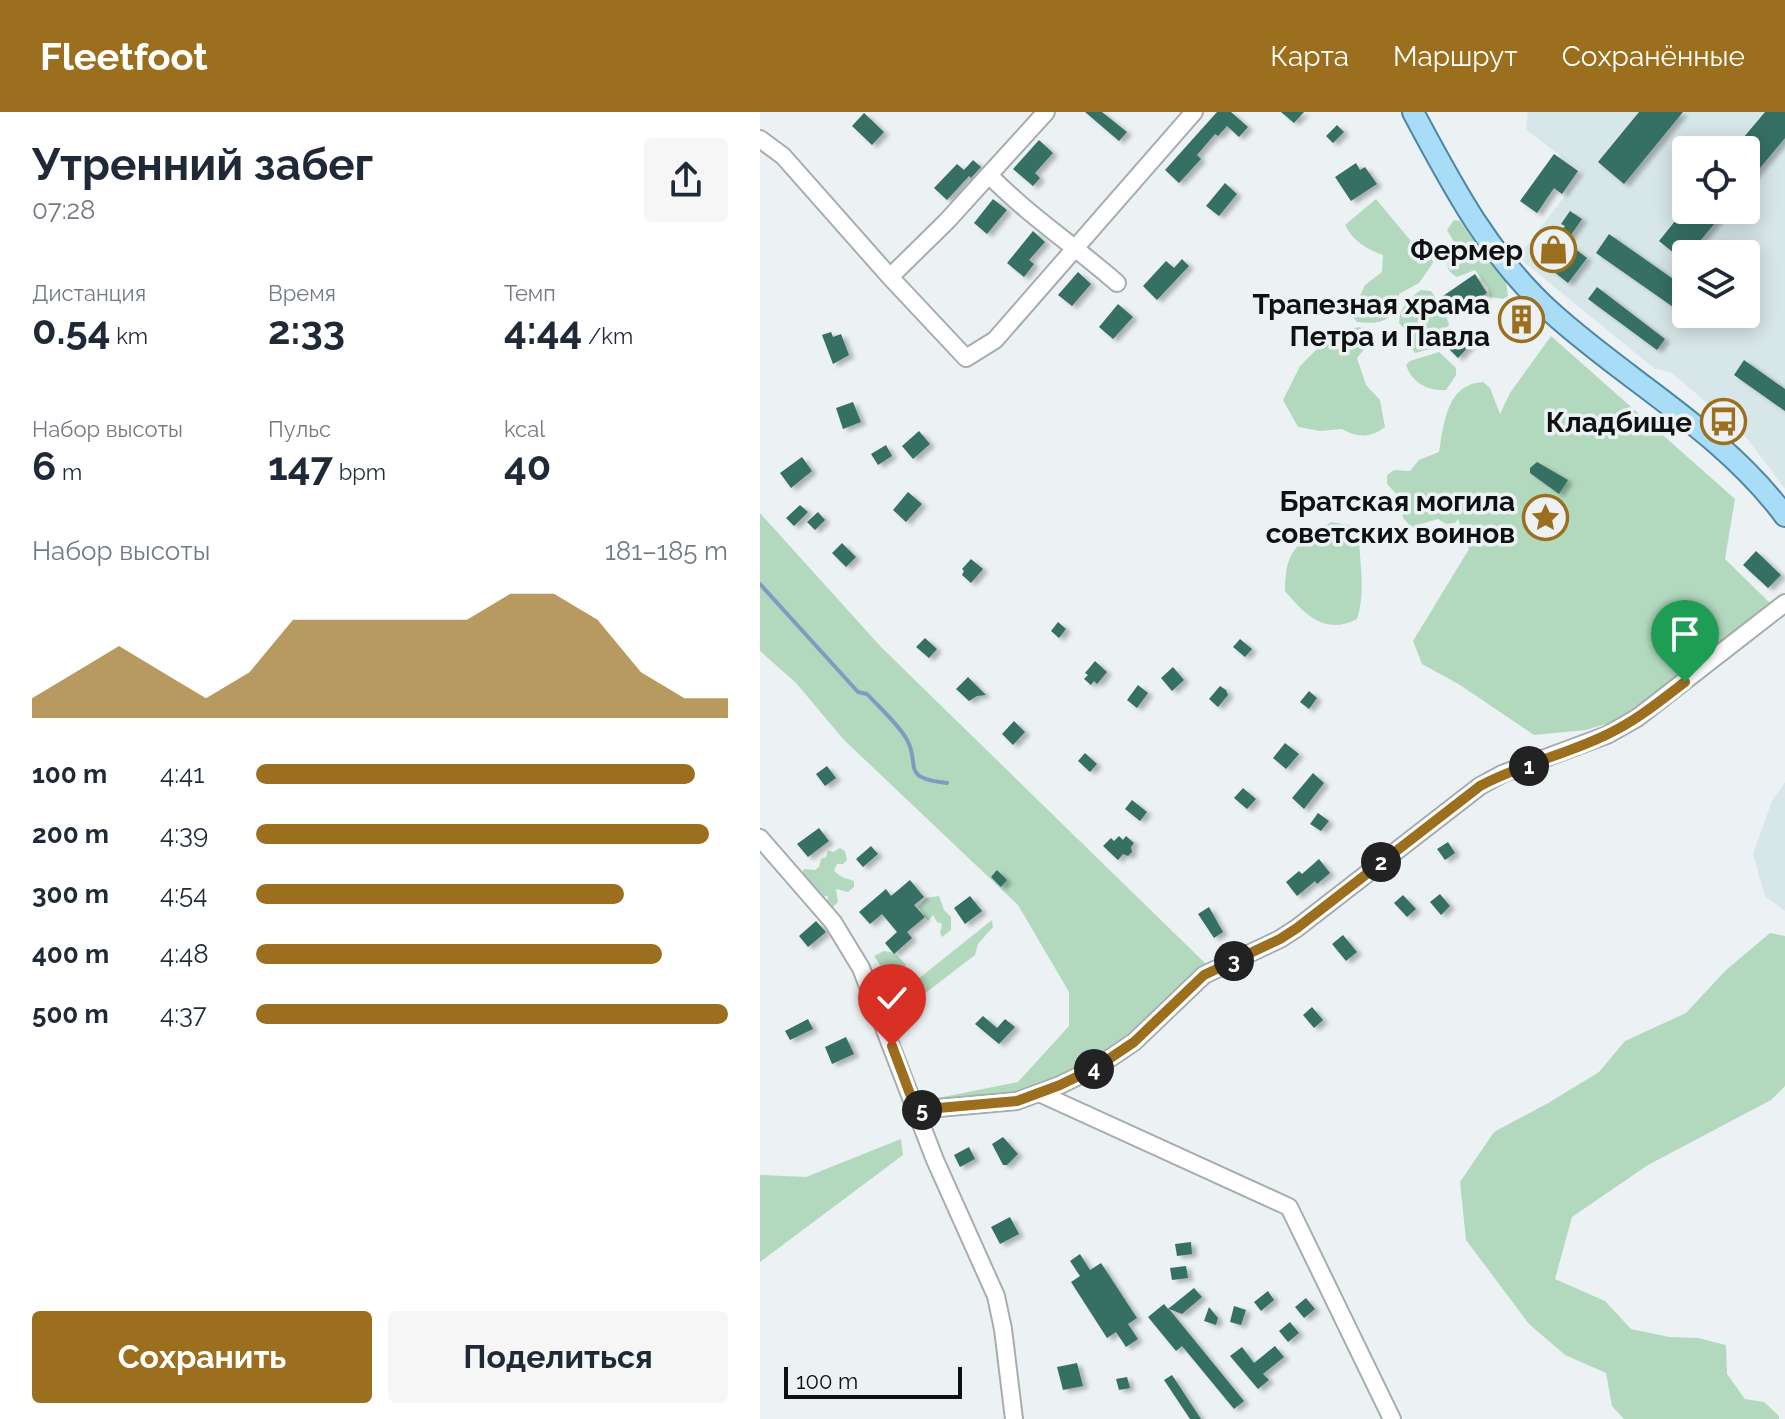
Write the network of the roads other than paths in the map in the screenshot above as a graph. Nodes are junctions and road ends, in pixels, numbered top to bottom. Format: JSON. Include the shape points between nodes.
{"nodes":[{"id":1,"x":1046,"y":112,"type":"edge"},
{"id":2,"x":1194,"y":112,"type":"edge"},
{"id":3,"x":1413,"y":112,"type":"edge"},
{"id":4,"x":760,"y":139,"type":"edge"},
{"id":5,"x":989,"y":175,"type":"junction"},
{"id":6,"x":1076,"y":247,"type":"junction"},
{"id":7,"x":890,"y":277,"type":"junction"},
{"id":8,"x":1117,"y":283,"type":"dead end"},
{"id":9,"x":1785,"y":516,"type":"edge"},
{"id":10,"x":1785,"y":603,"type":"edge"},
{"id":11,"x":760,"y":838,"type":"edge"},
{"id":12,"x":1039,"y":1093,"type":"junction"},
{"id":13,"x":916,"y":1110,"type":"junction"},
{"id":14,"x":1014,"y":1419,"type":"edge"},
{"id":15,"x":1392,"y":1419,"type":"edge"}],
"edges":[{"from":1,"to":5,"type":"street"},
{"from":2,"to":6,"type":"street"},
{"from":3,"to":9,"type":"main road","via":[[1487,241],[1522,283],[1552,313],[1709,436]]},
{"from":4,"to":7,"type":"street","via":[[783,156]]},
{"from":5,"to":6,"type":"street","via":[[1014,201]]},
{"from":5,"to":7,"type":"street"},
{"from":6,"to":7,"type":"street","via":[[995,340],[966,358]]},
{"from":6,"to":8,"type":"street"},
{"from":10,"to":12,"type":"street","via":[[1637,718],[1480,786],[1297,928],[1204,975],[1134,1042],[1097,1067]]},
{"from":11,"to":13,"type":"street","via":[[833,922],[861,968]]},
{"from":12,"to":13,"type":"street","via":[[1017,1101]]},
{"from":12,"to":15,"type":"street","via":[[1289,1207]]},
{"from":13,"to":14,"type":"street","via":[[996,1296]]}]}
